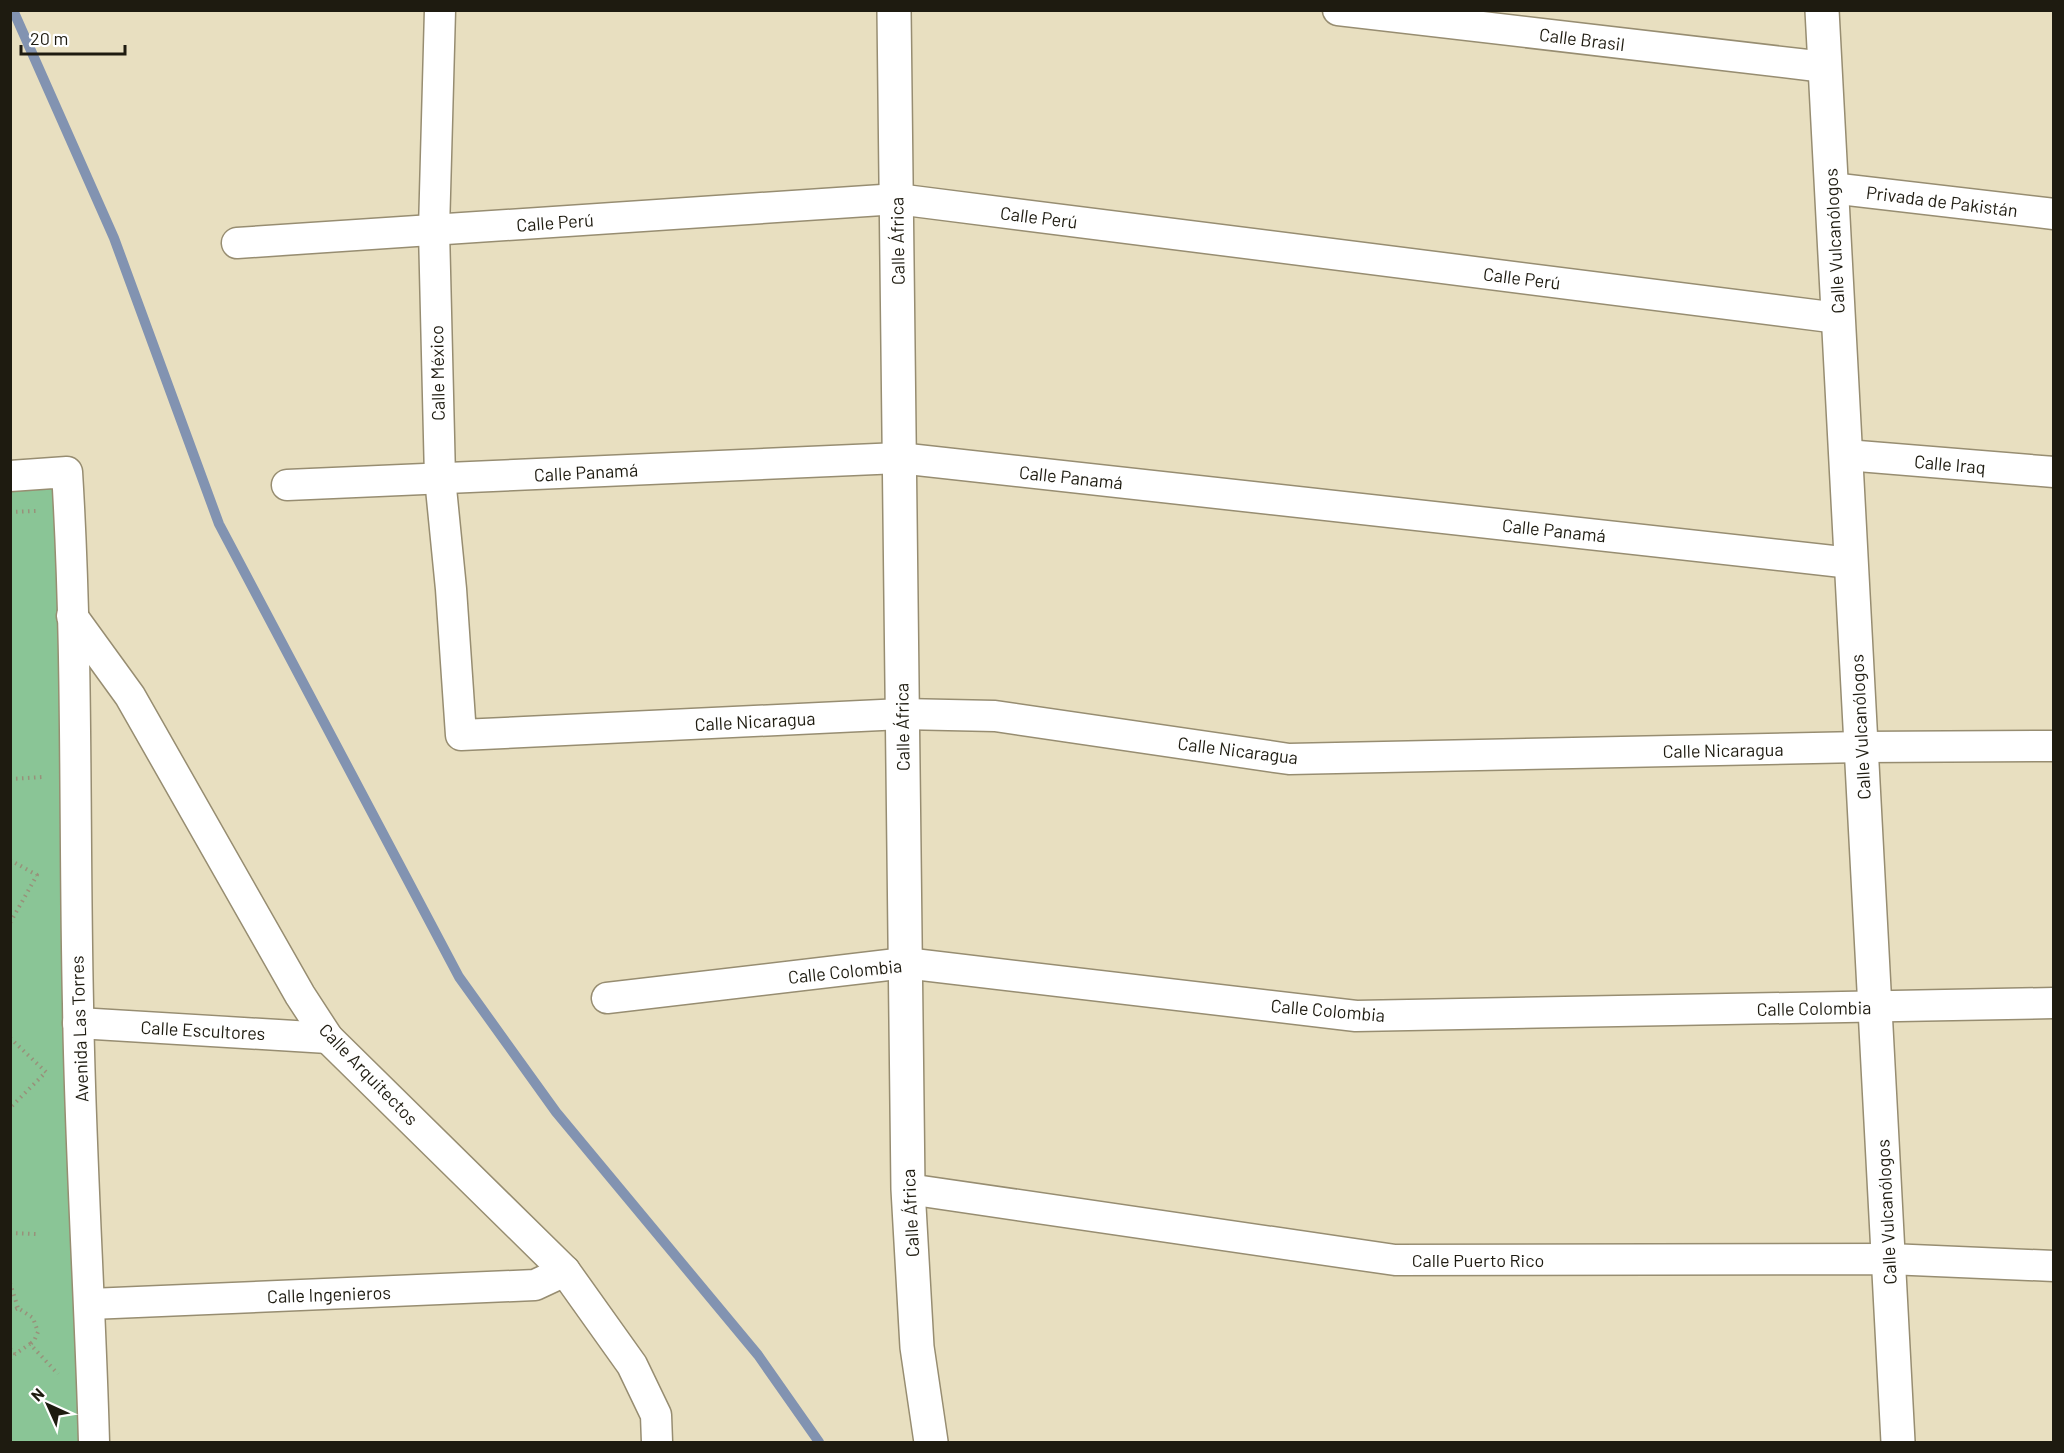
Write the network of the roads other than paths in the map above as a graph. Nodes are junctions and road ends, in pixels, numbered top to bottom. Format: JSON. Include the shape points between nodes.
{"nodes":[{"id":1,"x":440,"y":10,"type":"edge"},
{"id":2,"x":894,"y":10,"type":"edge"},
{"id":3,"x":1338,"y":10,"type":"edge"},
{"id":4,"x":1822,"y":10,"type":"edge"},
{"id":5,"x":1825,"y":67,"type":"junction"},
{"id":6,"x":1831,"y":188,"type":"junction"},
{"id":7,"x":897,"y":199,"type":"junction"},
{"id":8,"x":2054,"y":214,"type":"edge"},
{"id":9,"x":434,"y":230,"type":"junction"},
{"id":10,"x":237,"y":243,"type":"dead end"},
{"id":11,"x":1838,"y":318,"type":"junction"},
{"id":12,"x":1846,"y":455,"type":"junction"},
{"id":13,"x":900,"y":458,"type":"junction"},
{"id":14,"x":2054,"y":472,"type":"edge"},
{"id":15,"x":10,"y":476,"type":"edge"},
{"id":16,"x":440,"y":478,"type":"junction"},
{"id":17,"x":287,"y":485,"type":"dead end"},
{"id":18,"x":1851,"y":563,"type":"junction"},
{"id":19,"x":72,"y":615,"type":"junction"},
{"id":20,"x":902,"y":714,"type":"junction"},
{"id":21,"x":461,"y":735,"type":"joint"},
{"id":22,"x":2054,"y":746,"type":"edge"},
{"id":23,"x":1861,"y":747,"type":"junction"},
{"id":24,"x":905,"y":963,"type":"junction"},
{"id":25,"x":607,"y":998,"type":"dead end"},
{"id":26,"x":2054,"y":1003,"type":"edge"},
{"id":27,"x":1875,"y":1007,"type":"junction"},
{"id":28,"x":78,"y":1023,"type":"junction"},
{"id":29,"x":328,"y":1038,"type":"junction"},
{"id":30,"x":908,"y":1190,"type":"junction"},
{"id":31,"x":1889,"y":1259,"type":"junction"},
{"id":32,"x":2054,"y":1266,"type":"edge"},
{"id":33,"x":565,"y":1271,"type":"junction"},
{"id":34,"x":90,"y":1304,"type":"junction"},
{"id":35,"x":94,"y":1443,"type":"edge"},
{"id":36,"x":657,"y":1443,"type":"edge"},
{"id":37,"x":931,"y":1443,"type":"edge"},
{"id":38,"x":1898,"y":1443,"type":"edge"}],
"edges":[{"from":1,"to":9,"type":"street","name":"Calle México"},
{"from":2,"to":7,"type":"street","name":"Calle África"},
{"from":3,"to":5,"type":"street","name":"Calle Brasil"},
{"from":4,"to":5,"type":"street","name":"Calle Vulcanólogos"},
{"from":5,"to":6,"type":"street","name":"Calle Vulcanólogos"},
{"from":6,"to":8,"type":"street","name":"Privada de Pakistán"},
{"from":6,"to":11,"type":"street","name":"Calle Vulcanólogos"},
{"from":7,"to":9,"type":"street","name":"Calle Perú"},
{"from":7,"to":11,"type":"street","name":"Calle Perú"},
{"from":7,"to":13,"type":"street","name":"Calle África"},
{"from":9,"to":10,"type":"street","name":"Calle Perú"},
{"from":9,"to":16,"type":"street","name":"Calle México"},
{"from":11,"to":12,"type":"street","name":"Calle Vulcanólogos"},
{"from":12,"to":14,"type":"street","name":"Calle Iraq"},
{"from":12,"to":18,"type":"street","name":"Calle Vulcanólogos"},
{"from":13,"to":16,"type":"street","name":"Calle Panamá"},
{"from":13,"to":18,"type":"street","name":"Calle Panamá"},
{"from":13,"to":20,"type":"street","name":"Calle África"},
{"from":15,"to":19,"type":"street","name":"Avenida Las Torres","via":[[68,472]]},
{"from":16,"to":17,"type":"street","name":"Calle Panamá"},
{"from":16,"to":21,"type":"street","name":"Calle México"},
{"from":18,"to":23,"type":"street","name":"Calle Vulcanólogos"},
{"from":19,"to":28,"type":"street","name":"Avenida Las Torres"},
{"from":19,"to":29,"type":"street","name":"Calle Arquitectos","via":[[130,696]]},
{"from":20,"to":21,"type":"street","name":"Calle Nicaragua"},
{"from":20,"to":23,"type":"street","name":"Calle Nicaragua","via":[[995,716],[1289,759]]},
{"from":20,"to":24,"type":"street","name":"Calle África"},
{"from":22,"to":23,"type":"street","name":"Calle Nicaragua"},
{"from":23,"to":27,"type":"street","name":"Calle Vulcanólogos"},
{"from":24,"to":25,"type":"street","name":"Calle Colombia"},
{"from":24,"to":27,"type":"street","name":"Calle Colombia","via":[[1356,1016]]},
{"from":24,"to":30,"type":"street","name":"Calle África"},
{"from":26,"to":27,"type":"street","name":"Calle Colombia"},
{"from":27,"to":31,"type":"street","name":"Calle Vulcanólogos"},
{"from":28,"to":29,"type":"street","name":"Calle Escultores"},
{"from":28,"to":34,"type":"street","name":"Avenida Las Torres"},
{"from":29,"to":33,"type":"street","name":"Calle Arquitectos"},
{"from":30,"to":31,"type":"street","name":"Calle Puerto Rico","via":[[1395,1260]]},
{"from":30,"to":37,"type":"street","name":"Calle África","via":[[917,1347]]},
{"from":31,"to":32,"type":"street","name":"Calle Puerto Rico"},
{"from":31,"to":38,"type":"street","name":"Calle Vulcanólogos"},
{"from":33,"to":34,"type":"street","name":"Calle Ingenieros","via":[[535,1285]]},
{"from":33,"to":36,"type":"street","name":"Calle Arquitectos","via":[[632,1365],[656,1415]]},
{"from":34,"to":35,"type":"street","name":"Avenida Las Torres"}]}
